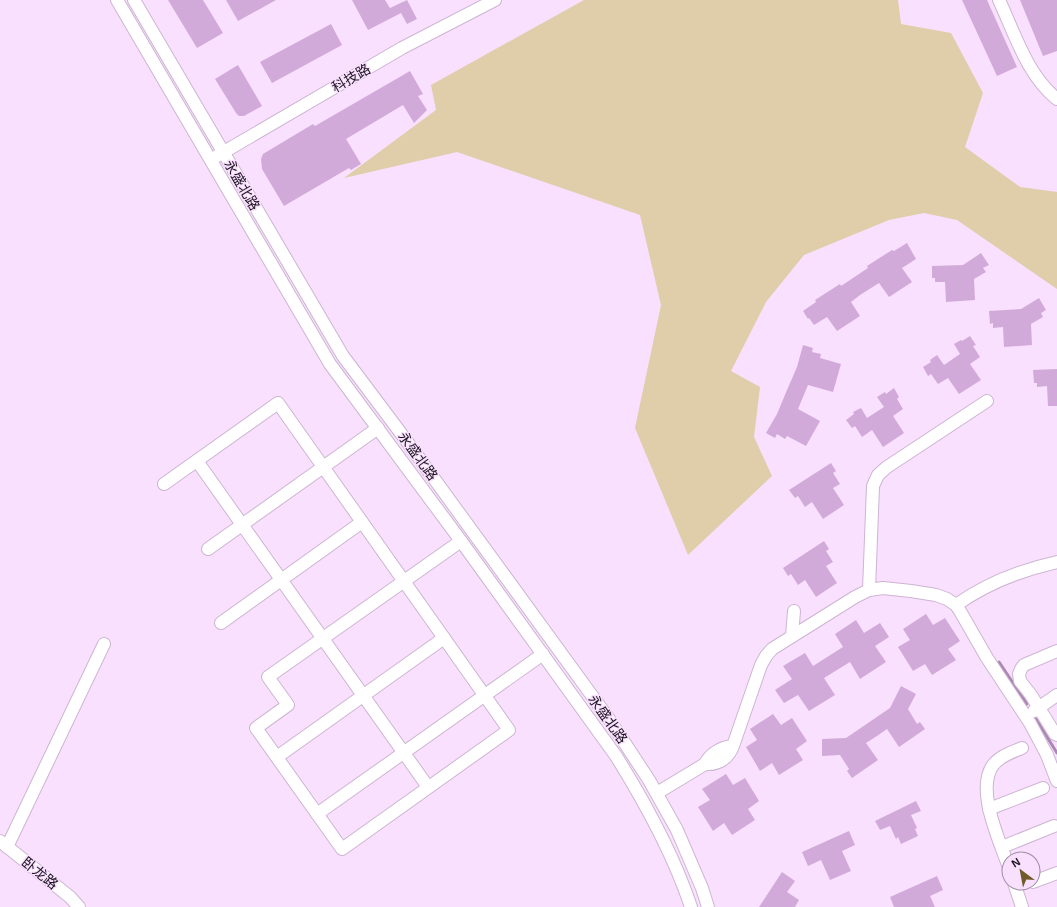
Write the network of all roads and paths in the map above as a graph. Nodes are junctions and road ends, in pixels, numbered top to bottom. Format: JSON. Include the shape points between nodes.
{"nodes":[{"id":1,"x":117,"y":0,"type":"edge"},
{"id":2,"x":134,"y":0,"type":"edge"},
{"id":3,"x":495,"y":0,"type":"edge"},
{"id":4,"x":999,"y":0,"type":"edge"},
{"id":5,"x":1057,"y":99,"type":"edge"},
{"id":6,"x":224,"y":153,"type":"junction"},
{"id":7,"x":211,"y":160,"type":"junction"},
{"id":8,"x":987,"y":401,"type":"dead end"},
{"id":9,"x":378,"y":428,"type":"junction"},
{"id":10,"x":197,"y":461,"type":"junction"},
{"id":11,"x":323,"y":467,"type":"junction"},
{"id":12,"x":164,"y":484,"type":"dead end"},
{"id":13,"x":362,"y":522,"type":"junction"},
{"id":14,"x":242,"y":524,"type":"junction"},
{"id":15,"x":461,"y":541,"type":"junction"},
{"id":16,"x":208,"y":549,"type":"dead end"},
{"id":17,"x":1057,"y":562,"type":"edge"},
{"id":18,"x":281,"y":580,"type":"junction"},
{"id":19,"x":404,"y":581,"type":"junction"},
{"id":20,"x":869,"y":590,"type":"junction"},
{"id":21,"x":956,"y":605,"type":"junction"},
{"id":22,"x":794,"y":611,"type":"dead end"},
{"id":23,"x":221,"y":623,"type":"dead end"},
{"id":24,"x":792,"y":636,"type":"junction"},
{"id":25,"x":323,"y":638,"type":"junction"},
{"id":26,"x":444,"y":638,"type":"junction"},
{"id":27,"x":104,"y":644,"type":"dead end"},
{"id":28,"x":1057,"y":651,"type":"edge"},
{"id":29,"x":543,"y":654,"type":"junction"},
{"id":30,"x":484,"y":695,"type":"junction"},
{"id":31,"x":1057,"y":695,"type":"edge"},
{"id":32,"x":364,"y":696,"type":"junction"},
{"id":33,"x":1039,"y":707,"type":"junction"},
{"id":34,"x":1027,"y":718,"type":"junction"},
{"id":35,"x":1057,"y":735,"type":"edge"},
{"id":36,"x":1022,"y":748,"type":"dead end"},
{"id":37,"x":404,"y":752,"type":"junction"},
{"id":38,"x":277,"y":757,"type":"junction"},
{"id":39,"x":1057,"y":781,"type":"edge"},
{"id":40,"x":428,"y":787,"type":"junction"},
{"id":41,"x":1042,"y":788,"type":"dead end"},
{"id":42,"x":656,"y":793,"type":"junction"},
{"id":43,"x":989,"y":809,"type":"junction"},
{"id":44,"x":317,"y":814,"type":"junction"},
{"id":45,"x":1054,"y":826,"type":"dead end"},
{"id":46,"x":4,"y":844,"type":"edge"},
{"id":47,"x":1002,"y":847,"type":"junction"},
{"id":48,"x":1003,"y":851,"type":"edge"},
{"id":49,"x":1057,"y":874,"type":"edge"},
{"id":50,"x":1041,"y":879,"type":"edge"},
{"id":51,"x":1017,"y":891,"type":"edge"},
{"id":52,"x":79,"y":907,"type":"edge"},
{"id":53,"x":691,"y":907,"type":"edge"},
{"id":54,"x":708,"y":907,"type":"edge"},
{"id":55,"x":1022,"y":907,"type":"edge"}],
"edges":[{"from":1,"to":7,"type":"street","name":"永盛北路"},
{"from":2,"to":6,"type":"street","name":"永盛北路"},
{"from":3,"to":6,"type":"street","name":"科技路","via":[[402,48]]},
{"from":4,"to":5,"type":"street","via":[[1032,71]]},
{"from":6,"to":7,"type":"street","name":"科技路"},
{"from":6,"to":42,"type":"street","name":"永盛北路","via":[[343,356],[609,719]]},
{"from":7,"to":9,"type":"street","name":"永盛北路","via":[[330,364]]},
{"from":8,"to":20,"type":"street","via":[[878,475],[873,486],[872,498]]},
{"from":9,"to":11,"type":"street"},
{"from":9,"to":15,"type":"street","name":"永盛北路"},
{"from":10,"to":11,"type":"street","via":[[278,403]]},
{"from":10,"to":12,"type":"street"},
{"from":10,"to":14,"type":"street"},
{"from":11,"to":13,"type":"street"},
{"from":11,"to":14,"type":"street"},
{"from":13,"to":18,"type":"street"},
{"from":13,"to":19,"type":"street"},
{"from":14,"to":16,"type":"street"},
{"from":14,"to":18,"type":"street"},
{"from":15,"to":19,"type":"street"},
{"from":15,"to":29,"type":"street","name":"永盛北路"},
{"from":17,"to":21,"type":"street","via":[[1000,580]]},
{"from":18,"to":23,"type":"street"},
{"from":18,"to":25,"type":"street"},
{"from":19,"to":25,"type":"street"},
{"from":19,"to":26,"type":"street"},
{"from":20,"to":21,"type":"street","via":[[883,588],[936,595]]},
{"from":20,"to":24,"type":"street"},
{"from":21,"to":34,"type":"street"},
{"from":22,"to":24,"type":"street"},
{"from":24,"to":42,"type":"street","via":[[772,649],[761,665],[733,746],[725,747],[709,757],[704,764]]},
{"from":25,"to":32,"type":"street"},
{"from":25,"to":38,"type":"street","via":[[268,677],[288,705],[256,728]]},
{"from":26,"to":30,"type":"street"},
{"from":26,"to":32,"type":"street"},
{"from":27,"to":46,"type":"street"},
{"from":28,"to":33,"type":"street","via":[[1024,665],[1019,674],[1020,681]]},
{"from":29,"to":30,"type":"street"},
{"from":29,"to":53,"type":"street","name":"永盛北路","via":[[616,756],[638,792],[663,837]]},
{"from":30,"to":37,"type":"street"},
{"from":30,"to":40,"type":"street","via":[[509,730]]},
{"from":31,"to":33,"type":"street"},
{"from":32,"to":37,"type":"street"},
{"from":32,"to":38,"type":"street"},
{"from":33,"to":34,"type":"street"},
{"from":33,"to":35,"type":"street"},
{"from":34,"to":39,"type":"street","via":[[1047,755]]},
{"from":36,"to":43,"type":"street","via":[[1002,757],[989,773]]},
{"from":37,"to":40,"type":"street"},
{"from":37,"to":44,"type":"street"},
{"from":38,"to":44,"type":"street"},
{"from":40,"to":44,"type":"street","via":[[342,849]]},
{"from":41,"to":43,"type":"street"},
{"from":42,"to":54,"type":"street","name":"永盛北路","via":[[677,830]]},
{"from":43,"to":47,"type":"street"},
{"from":45,"to":47,"type":"street"},
{"from":46,"to":52,"type":"street","name":"卧龙路"},
{"from":47,"to":48,"type":"street"},
{"from":49,"to":50,"type":"street"},
{"from":51,"to":55,"type":"street"}]}
